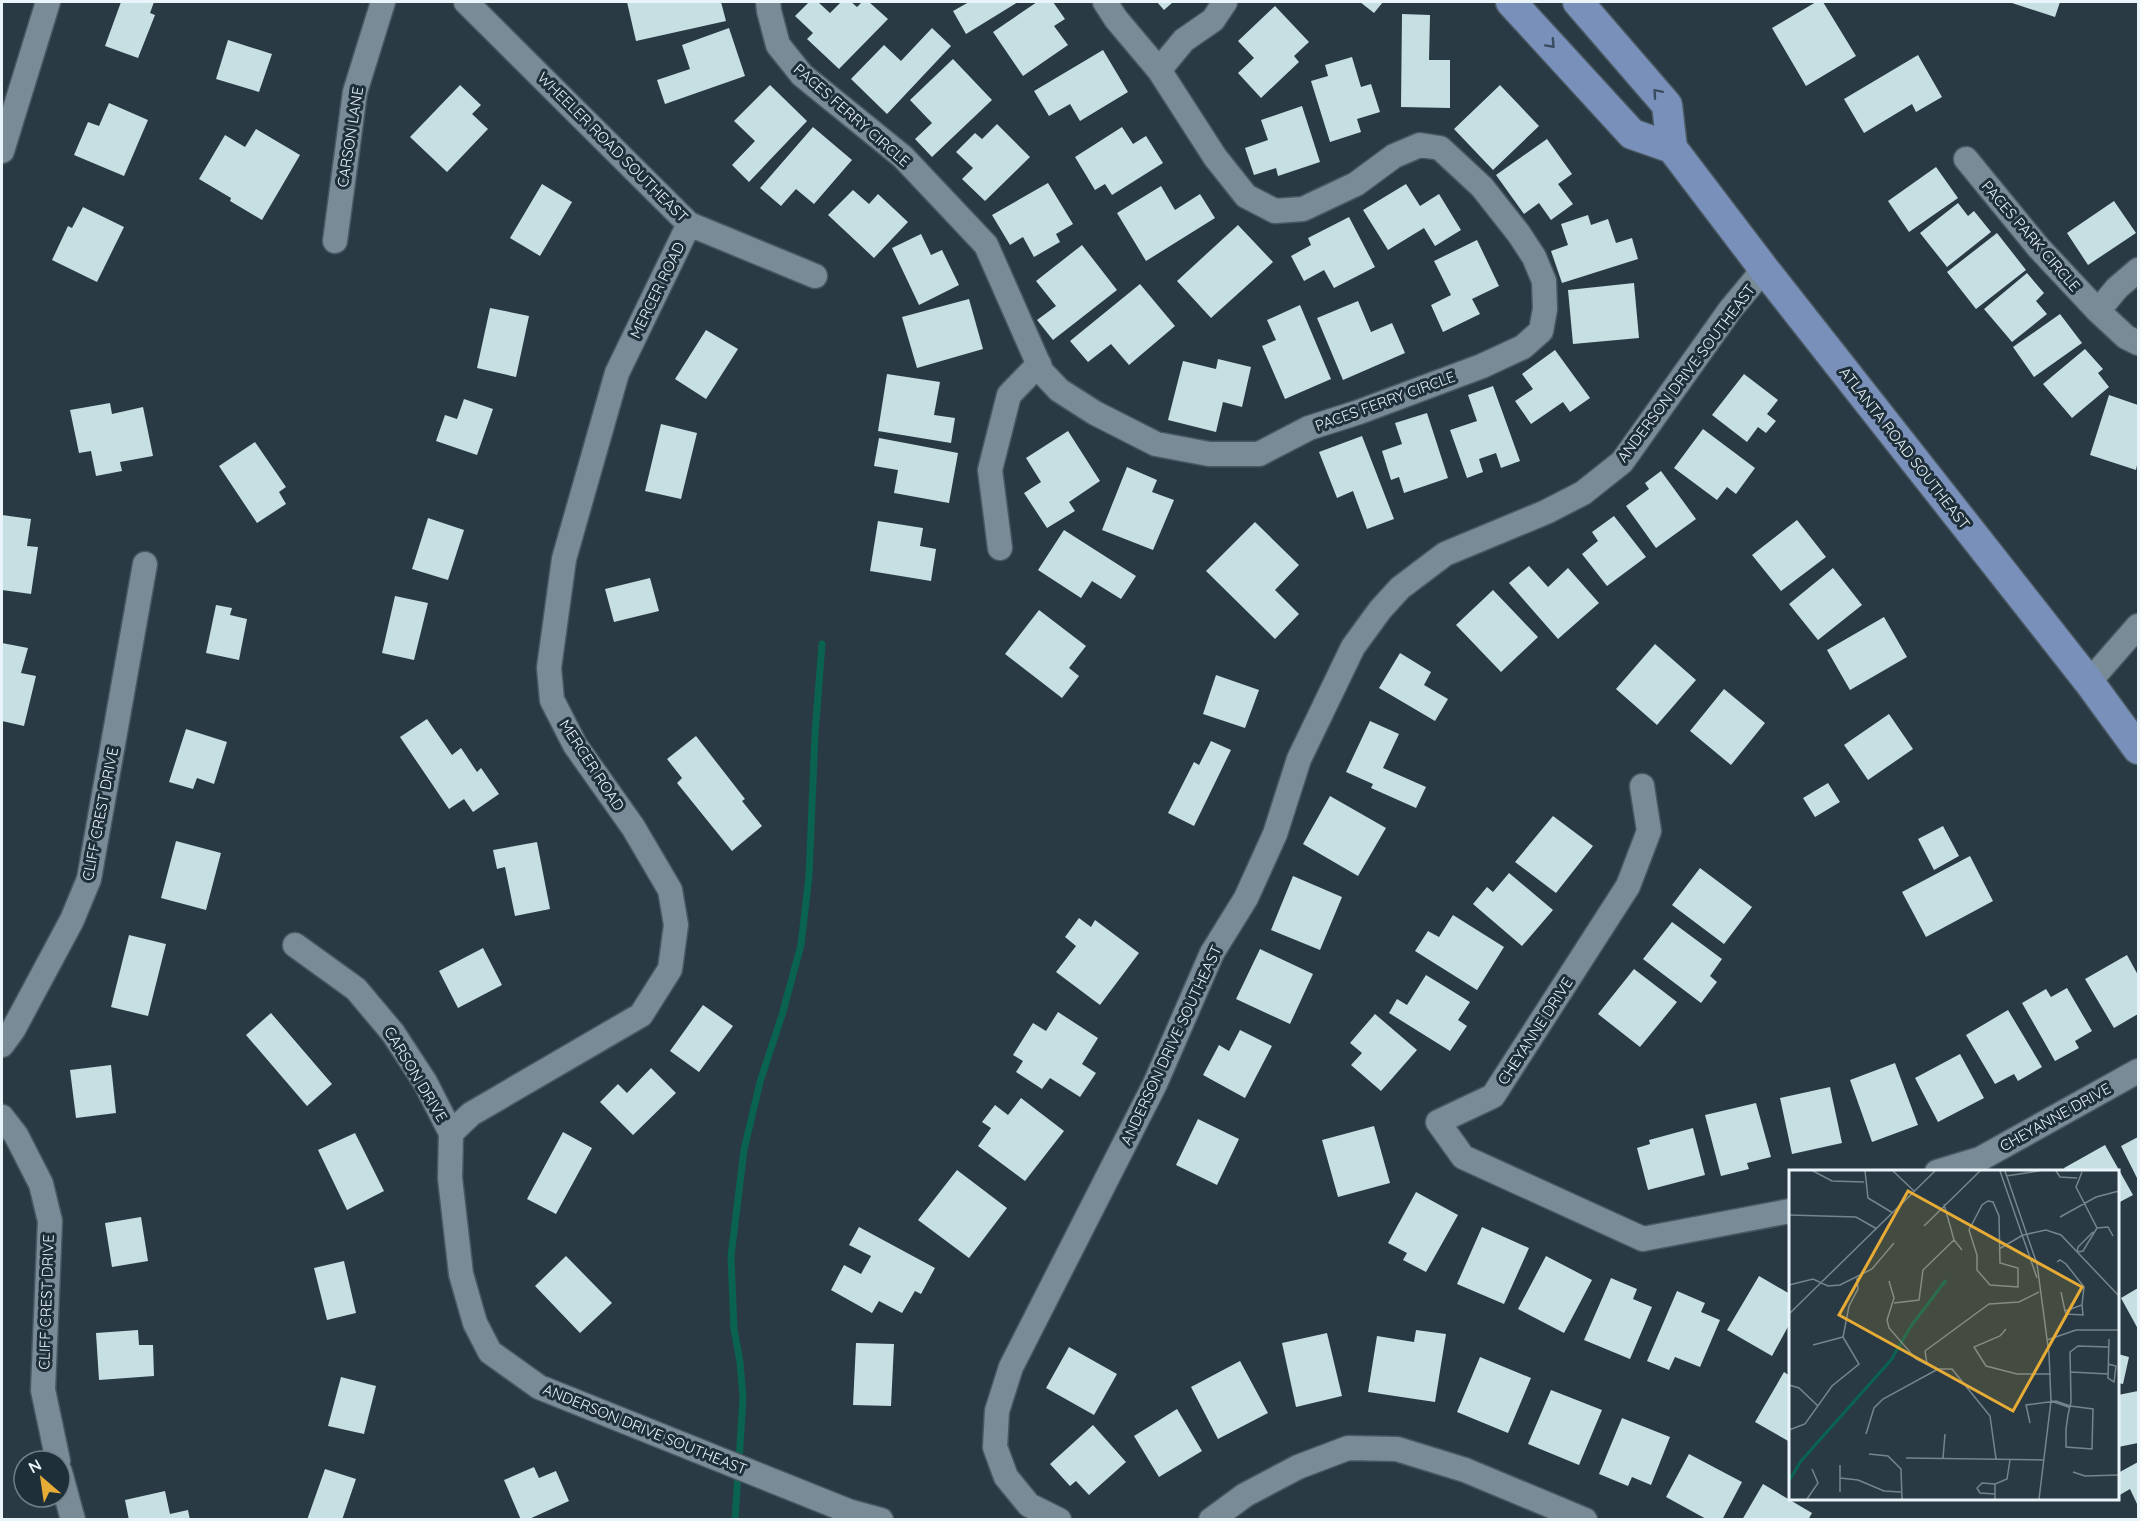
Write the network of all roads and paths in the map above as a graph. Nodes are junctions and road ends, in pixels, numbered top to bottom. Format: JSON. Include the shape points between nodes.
{"nodes":[{"id":1,"x":48,"y":2,"type":"edge"},
{"id":2,"x":384,"y":2,"type":"edge"},
{"id":3,"x":466,"y":2,"type":"edge"},
{"id":4,"x":768,"y":2,"type":"edge"},
{"id":5,"x":1105,"y":2,"type":"edge"},
{"id":6,"x":1225,"y":2,"type":"edge"},
{"id":7,"x":1511,"y":2,"type":"edge"},
{"id":8,"x":1578,"y":2,"type":"edge"},
{"id":9,"x":1159,"y":70,"type":"junction"},
{"id":10,"x":1672,"y":148,"type":"junction"},
{"id":11,"x":2,"y":151,"type":"edge"},
{"id":12,"x":1965,"y":159,"type":"dead end"},
{"id":13,"x":689,"y":224,"type":"junction"},
{"id":14,"x":335,"y":241,"type":"dead end"},
{"id":15,"x":1764,"y":269,"type":"junction"},
{"id":16,"x":2139,"y":270,"type":"edge"},
{"id":17,"x":814,"y":276,"type":"dead end"},
{"id":18,"x":2098,"y":311,"type":"junction"},
{"id":19,"x":2139,"y":343,"type":"edge"},
{"id":20,"x":1039,"y":364,"type":"junction"},
{"id":21,"x":1000,"y":548,"type":"dead end"},
{"id":22,"x":145,"y":564,"type":"dead end"},
{"id":23,"x":2139,"y":626,"type":"edge"},
{"id":24,"x":2090,"y":682,"type":"junction"},
{"id":25,"x":2139,"y":749,"type":"edge"},
{"id":26,"x":1642,"y":786,"type":"dead end"},
{"id":27,"x":295,"y":945,"type":"dead end"},
{"id":28,"x":2,"y":1044,"type":"edge"},
{"id":29,"x":2139,"y":1071,"type":"edge"},
{"id":30,"x":2,"y":1117,"type":"edge"},
{"id":31,"x":451,"y":1133,"type":"junction"},
{"id":32,"x":1944,"y":1170,"type":"edge"},
{"id":33,"x":453,"y":1208,"type":"joint"},
{"id":34,"x":1789,"y":1211,"type":"edge"},
{"id":35,"x":55,"y":1449,"type":"edge"},
{"id":36,"x":881,"y":1520,"type":"edge"},
{"id":37,"x":1059,"y":1520,"type":"edge"},
{"id":38,"x":1211,"y":1520,"type":"edge"},
{"id":39,"x":1585,"y":1520,"type":"edge"}],
"edges":[{"from":1,"to":11,"type":"street"},
{"from":2,"to":14,"type":"street","name":"CARSON LANE","via":[[355,92]]},
{"from":3,"to":13,"type":"street","name":"WHEELER ROAD SOUTHEAST"},
{"from":4,"to":20,"type":"street","name":"PACES FERRY CIRCLE","via":[[778,45],[802,75],[903,157],[986,245]]},
{"from":5,"to":9,"type":"street","name":"PACES FERRY CIRCLE"},
{"from":6,"to":9,"type":"street","via":[[1213,20],[1184,40]]},
{"from":7,"to":10,"type":"main road","one_way":true,"via":[[1632,134]]},
{"from":10,"to":8,"type":"main road","one_way":true,"via":[[1667,105]]},
{"from":9,"to":20,"type":"street","name":"PACES FERRY CIRCLE","via":[[1215,157],[1246,196],[1275,211],[1303,209],[1356,184],[1394,156],[1420,145],[1440,148],[1482,187],[1534,257],[1544,281],[1541,331],[1523,347],[1482,366],[1309,428],[1259,454],[1209,454],[1156,444],[1059,390]]},
{"from":10,"to":15,"type":"main road","name":"ATLANTA ROAD SOUTHEAST"},
{"from":12,"to":18,"type":"street","name":"PACES PARK CIRCLE","via":[[2038,247]]},
{"from":13,"to":17,"type":"street","name":"WHEELER ROAD SOUTHEAST"},
{"from":13,"to":31,"type":"street","name":"MERCER ROAD","via":[[617,373],[564,559],[549,668],[552,700],[575,745],[633,827],[670,890],[676,924],[670,969],[640,1015],[471,1114]]},
{"from":15,"to":24,"type":"main road","name":"ATLANTA ROAD SOUTHEAST"},
{"from":15,"to":37,"type":"street","name":"ANDERSON DRIVE SOUTHEAST","via":[[1730,310],[1622,462],[1583,493],[1445,554],[1400,588],[1353,647],[1299,759],[1275,834],[1246,898],[1212,953],[1155,1084],[1011,1367],[997,1411],[995,1447],[1006,1477],[1029,1506]]},
{"from":16,"to":18,"type":"street"},
{"from":18,"to":19,"type":"street","name":"PACES PARK CIRCLE","via":[[2126,337]]},
{"from":20,"to":21,"type":"street","via":[[1009,395],[990,471]]},
{"from":22,"to":28,"type":"street","name":"CLIFF CREST DRIVE","via":[[89,879],[72,920]]},
{"from":23,"to":24,"type":"street"},
{"from":24,"to":25,"type":"main road","name":"ATLANTA ROAD SOUTHEAST"},
{"from":26,"to":34,"type":"street","name":"CHEYANNE DRIVE","via":[[1649,831],[1628,886],[1493,1096],[1438,1122],[1463,1157],[1643,1239]]},
{"from":27,"to":31,"type":"street","name":"CARSON DRIVE","via":[[356,989],[393,1032]]},
{"from":29,"to":32,"type":"street","name":"CHEYANNE DRIVE","via":[[1980,1159]]},
{"from":30,"to":35,"type":"street","name":"CLIFF CREST DRIVE","via":[[16,1135],[41,1184],[50,1221],[43,1390]]},
{"from":31,"to":33,"type":"street","name":"CARSON DRIVE"},
{"from":33,"to":36,"type":"street","name":"ANDERSON DRIVE SOUTHEAST","via":[[461,1274],[475,1323],[490,1352],[539,1387],[848,1511]]},
{"from":38,"to":39,"type":"street","via":[[1255,1489],[1348,1448],[1397,1449],[1465,1470]]}]}
